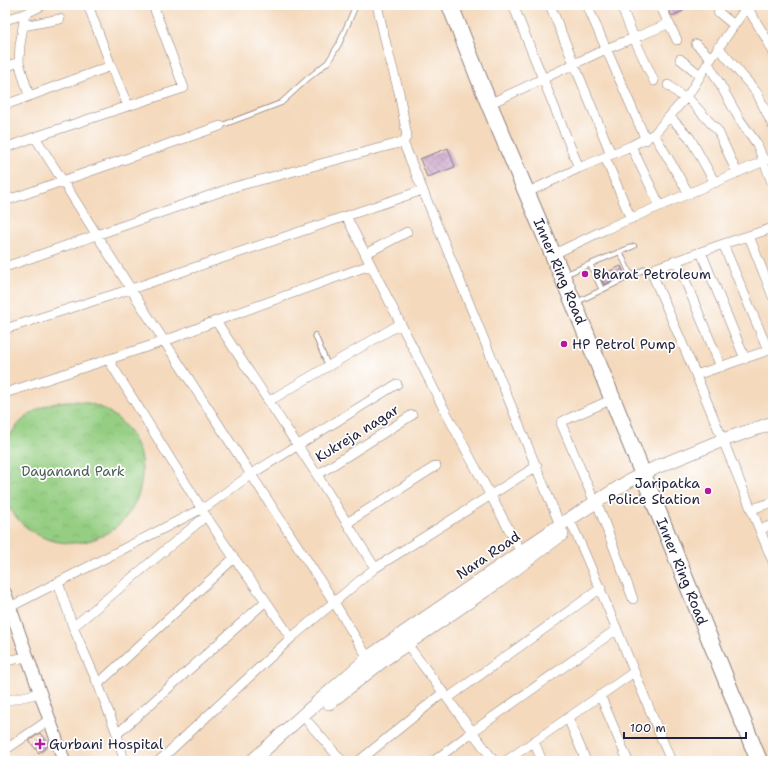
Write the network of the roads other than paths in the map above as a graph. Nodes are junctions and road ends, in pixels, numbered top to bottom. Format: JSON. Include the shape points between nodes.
{"nodes":[{"id":1,"x":43,"y":5,"type":"edge"},
{"id":2,"x":88,"y":5,"type":"edge"},
{"id":3,"x":153,"y":5,"type":"edge"},
{"id":4,"x":356,"y":5,"type":"edge"},
{"id":5,"x":377,"y":5,"type":"edge"},
{"id":6,"x":513,"y":5,"type":"edge"},
{"id":7,"x":550,"y":5,"type":"edge"},
{"id":8,"x":587,"y":5,"type":"edge"},
{"id":9,"x":621,"y":5,"type":"edge"},
{"id":10,"x":660,"y":5,"type":"edge"},
{"id":11,"x":747,"y":6,"type":"edge"},
{"id":12,"x":451,"y":7,"type":"edge"},
{"id":13,"x":718,"y":12,"type":"dead end"},
{"id":14,"x":24,"y":14,"type":"junction"},
{"id":15,"x":60,"y":19,"type":"dead end"},
{"id":16,"x":5,"y":20,"type":"edge"},
{"id":17,"x":668,"y":24,"type":"junction"},
{"id":18,"x":734,"y":25,"type":"junction"},
{"id":19,"x":23,"y":26,"type":"junction"},
{"id":20,"x":634,"y":38,"type":"junction"},
{"id":21,"x":677,"y":40,"type":"dead end"},
{"id":22,"x":696,"y":44,"type":"dead end"},
{"id":23,"x":718,"y":47,"type":"junction"},
{"id":24,"x":606,"y":49,"type":"junction"},
{"id":25,"x":773,"y":54,"type":"edge"},
{"id":26,"x":680,"y":59,"type":"dead end"},
{"id":27,"x":709,"y":60,"type":"junction"},
{"id":28,"x":19,"y":62,"type":"junction"},
{"id":29,"x":575,"y":64,"type":"junction"},
{"id":30,"x":111,"y":66,"type":"junction"},
{"id":31,"x":5,"y":67,"type":"edge"},
{"id":32,"x":700,"y":76,"type":"junction"},
{"id":33,"x":543,"y":78,"type":"junction"},
{"id":34,"x":654,"y":81,"type":"dead end"},
{"id":35,"x":668,"y":85,"type":"dead end"},
{"id":36,"x":28,"y":96,"type":"junction"},
{"id":37,"x":686,"y":98,"type":"junction"},
{"id":38,"x":489,"y":104,"type":"junction"},
{"id":39,"x":5,"y":105,"type":"edge"},
{"id":40,"x":128,"y":106,"type":"junction"},
{"id":41,"x":670,"y":117,"type":"junction"},
{"id":42,"x":220,"y":126,"type":"joint"},
{"id":43,"x":773,"y":126,"type":"edge"},
{"id":44,"x":654,"y":134,"type":"junction"},
{"id":45,"x":35,"y":137,"type":"junction"},
{"id":46,"x":646,"y":140,"type":"junction"},
{"id":47,"x":403,"y":142,"type":"junction"},
{"id":48,"x":631,"y":146,"type":"junction"},
{"id":49,"x":5,"y":148,"type":"edge"},
{"id":50,"x":608,"y":156,"type":"junction"},
{"id":51,"x":773,"y":159,"type":"edge"},
{"id":52,"x":764,"y":161,"type":"junction"},
{"id":53,"x":579,"y":168,"type":"junction"},
{"id":54,"x":737,"y":173,"type":"junction"},
{"id":55,"x":63,"y":181,"type":"junction"},
{"id":56,"x":715,"y":183,"type":"junction"},
{"id":57,"x":773,"y":185,"type":"edge"},
{"id":58,"x":423,"y":190,"type":"junction"},
{"id":59,"x":526,"y":193,"type":"junction"},
{"id":60,"x":689,"y":194,"type":"junction"},
{"id":61,"x":5,"y":201,"type":"edge"},
{"id":62,"x":660,"y":206,"type":"junction"},
{"id":63,"x":346,"y":216,"type":"junction"},
{"id":64,"x":631,"y":219,"type":"junction"},
{"id":65,"x":773,"y":229,"type":"edge"},
{"id":66,"x":407,"y":232,"type":"dead end"},
{"id":67,"x":97,"y":235,"type":"junction"},
{"id":68,"x":749,"y":236,"type":"junction"},
{"id":69,"x":724,"y":244,"type":"junction"},
{"id":70,"x":634,"y":246,"type":"dead end"},
{"id":71,"x":620,"y":252,"type":"junction"},
{"id":72,"x":701,"y":252,"type":"junction"},
{"id":73,"x":365,"y":254,"type":"junction"},
{"id":74,"x":552,"y":255,"type":"junction"},
{"id":75,"x":677,"y":261,"type":"junction"},
{"id":76,"x":590,"y":264,"type":"junction"},
{"id":77,"x":370,"y":265,"type":"junction"},
{"id":78,"x":5,"y":267,"type":"edge"},
{"id":79,"x":645,"y":269,"type":"dead end"},
{"id":80,"x":561,"y":276,"type":"junction"},
{"id":81,"x":631,"y":276,"type":"junction"},
{"id":82,"x":131,"y":289,"type":"junction"},
{"id":83,"x":602,"y":290,"type":"junction"},
{"id":84,"x":773,"y":297,"type":"edge"},
{"id":85,"x":574,"y":304,"type":"junction"},
{"id":86,"x":216,"y":321,"type":"junction"},
{"id":87,"x":400,"y":324,"type":"junction"},
{"id":88,"x":5,"y":329,"type":"edge"},
{"id":89,"x":315,"y":335,"type":"dead end"},
{"id":90,"x":165,"y":341,"type":"junction"},
{"id":91,"x":770,"y":350,"type":"edge"},
{"id":92,"x":108,"y":359,"type":"junction"},
{"id":93,"x":746,"y":359,"type":"junction"},
{"id":94,"x":328,"y":366,"type":"junction"},
{"id":95,"x":721,"y":367,"type":"junction"},
{"id":96,"x":696,"y":375,"type":"junction"},
{"id":97,"x":397,"y":384,"type":"dead end"},
{"id":98,"x":5,"y":392,"type":"edge"},
{"id":99,"x":268,"y":401,"type":"junction"},
{"id":100,"x":606,"y":402,"type":"junction"},
{"id":101,"x":412,"y":415,"type":"dead end"},
{"id":102,"x":773,"y":423,"type":"edge"},
{"id":103,"x":773,"y":432,"type":"edge"},
{"id":104,"x":725,"y":444,"type":"junction"},
{"id":105,"x":298,"y":445,"type":"junction"},
{"id":106,"x":436,"y":466,"type":"dead end"},
{"id":107,"x":537,"y":466,"type":"junction"},
{"id":108,"x":317,"y":474,"type":"junction"},
{"id":109,"x":250,"y":475,"type":"junction"},
{"id":110,"x":640,"y":480,"type":"junction"},
{"id":111,"x":490,"y":495,"type":"junction"},
{"id":112,"x":773,"y":502,"type":"edge"},
{"id":113,"x":597,"y":505,"type":"junction"},
{"id":114,"x":752,"y":509,"type":"junction"},
{"id":115,"x":204,"y":512,"type":"junction"},
{"id":116,"x":347,"y":523,"type":"junction"},
{"id":117,"x":773,"y":525,"type":"edge"},
{"id":118,"x":567,"y":526,"type":"junction"},
{"id":119,"x":760,"y":529,"type":"junction"},
{"id":120,"x":521,"y":552,"type":"junction"},
{"id":121,"x":234,"y":558,"type":"junction"},
{"id":122,"x":772,"y":558,"type":"edge"},
{"id":123,"x":375,"y":568,"type":"junction"},
{"id":124,"x":58,"y":582,"type":"junction"},
{"id":125,"x":601,"y":588,"type":"junction"},
{"id":126,"x":5,"y":593,"type":"edge"},
{"id":127,"x":633,"y":599,"type":"dead end"},
{"id":128,"x":266,"y":601,"type":"junction"},
{"id":129,"x":334,"y":602,"type":"junction"},
{"id":130,"x":7,"y":607,"type":"edge"},
{"id":131,"x":73,"y":627,"type":"junction"},
{"id":132,"x":617,"y":629,"type":"junction"},
{"id":133,"x":291,"y":638,"type":"junction"},
{"id":134,"x":407,"y":644,"type":"junction"},
{"id":135,"x":28,"y":658,"type":"junction"},
{"id":136,"x":368,"y":658,"type":"junction"},
{"id":137,"x":5,"y":661,"type":"edge"},
{"id":138,"x":634,"y":672,"type":"junction"},
{"id":139,"x":98,"y":684,"type":"junction"},
{"id":140,"x":40,"y":693,"type":"junction"},
{"id":141,"x":446,"y":695,"type":"junction"},
{"id":142,"x":600,"y":695,"type":"junction"},
{"id":143,"x":5,"y":701,"type":"edge"},
{"id":144,"x":568,"y":718,"type":"junction"},
{"id":145,"x":49,"y":720,"type":"junction"},
{"id":146,"x":308,"y":722,"type":"junction"},
{"id":147,"x":472,"y":732,"type":"junction"},
{"id":148,"x":117,"y":734,"type":"junction"},
{"id":149,"x":534,"y":742,"type":"junction"},
{"id":150,"x":5,"y":750,"type":"edge"},
{"id":151,"x":64,"y":761,"type":"edge"},
{"id":152,"x":124,"y":761,"type":"edge"},
{"id":153,"x":159,"y":761,"type":"edge"},
{"id":154,"x":252,"y":761,"type":"edge"},
{"id":155,"x":264,"y":761,"type":"edge"},
{"id":156,"x":342,"y":761,"type":"edge"},
{"id":157,"x":359,"y":761,"type":"edge"},
{"id":158,"x":434,"y":761,"type":"edge"},
{"id":159,"x":494,"y":761,"type":"edge"},
{"id":160,"x":506,"y":761,"type":"edge"},
{"id":161,"x":542,"y":761,"type":"edge"},
{"id":162,"x":586,"y":761,"type":"edge"},
{"id":163,"x":628,"y":761,"type":"edge"},
{"id":164,"x":671,"y":761,"type":"edge"},
{"id":165,"x":749,"y":761,"type":"edge"},
{"id":166,"x":759,"y":761,"type":"edge"}],
"edges":[{"from":1,"to":14,"type":"street"},
{"from":2,"to":30,"type":"street"},
{"from":3,"to":40,"type":"street","via":[[184,88]]},
{"from":4,"to":42,"type":"lane","via":[[328,62],[281,102]]},
{"from":5,"to":47,"type":"street","via":[[408,136]]},
{"from":6,"to":33,"type":"street"},
{"from":7,"to":29,"type":"street"},
{"from":8,"to":24,"type":"street"},
{"from":9,"to":20,"type":"street"},
{"from":10,"to":17,"type":"street"},
{"from":11,"to":18,"type":"street"},
{"from":11,"to":25,"type":"street"},
{"from":12,"to":38,"type":"highway","name":"Inner Ring Road"},
{"from":12,"to":100,"type":"highway","name":"Inner Ring Road","via":[[499,151],[520,195]]},
{"from":13,"to":18,"type":"street"},
{"from":14,"to":16,"type":"street"},
{"from":14,"to":19,"type":"street"},
{"from":15,"to":19,"type":"street"},
{"from":17,"to":20,"type":"street"},
{"from":17,"to":21,"type":"street"},
{"from":18,"to":23,"type":"street"},
{"from":19,"to":28,"type":"street"},
{"from":20,"to":24,"type":"street"},
{"from":20,"to":34,"type":"street"},
{"from":22,"to":27,"type":"street"},
{"from":23,"to":27,"type":"street"},
{"from":23,"to":43,"type":"street","via":[[757,92]]},
{"from":24,"to":29,"type":"street"},
{"from":24,"to":46,"type":"street"},
{"from":26,"to":32,"type":"street"},
{"from":27,"to":32,"type":"street"},
{"from":27,"to":52,"type":"street"},
{"from":28,"to":31,"type":"street"},
{"from":28,"to":36,"type":"street"},
{"from":29,"to":33,"type":"street"},
{"from":29,"to":50,"type":"street"},
{"from":30,"to":36,"type":"street"},
{"from":30,"to":40,"type":"street"},
{"from":32,"to":37,"type":"street"},
{"from":33,"to":38,"type":"street"},
{"from":33,"to":53,"type":"street"},
{"from":35,"to":37,"type":"street"},
{"from":36,"to":39,"type":"street"},
{"from":37,"to":41,"type":"street"},
{"from":37,"to":54,"type":"street","via":[[718,131]]},
{"from":38,"to":59,"type":"highway","name":"Inner Ring Road"},
{"from":40,"to":45,"type":"street"},
{"from":41,"to":44,"type":"street"},
{"from":41,"to":56,"type":"street","via":[[690,138]]},
{"from":42,"to":55,"type":"street"},
{"from":44,"to":46,"type":"street"},
{"from":44,"to":60,"type":"street"},
{"from":45,"to":49,"type":"street"},
{"from":45,"to":55,"type":"street"},
{"from":46,"to":48,"type":"street"},
{"from":47,"to":58,"type":"street"},
{"from":47,"to":67,"type":"street","via":[[234,187]]},
{"from":48,"to":50,"type":"street"},
{"from":48,"to":62,"type":"street"},
{"from":50,"to":53,"type":"street"},
{"from":50,"to":64,"type":"street"},
{"from":51,"to":52,"type":"street"},
{"from":52,"to":54,"type":"street"},
{"from":52,"to":57,"type":"street"},
{"from":53,"to":59,"type":"street"},
{"from":54,"to":56,"type":"street"},
{"from":55,"to":61,"type":"street"},
{"from":55,"to":67,"type":"street"},
{"from":56,"to":60,"type":"street"},
{"from":58,"to":63,"type":"street"},
{"from":58,"to":107,"type":"street"},
{"from":59,"to":74,"type":"highway","name":"Inner Ring Road"},
{"from":60,"to":62,"type":"street"},
{"from":62,"to":64,"type":"street"},
{"from":63,"to":73,"type":"street"},
{"from":63,"to":82,"type":"street"},
{"from":64,"to":74,"type":"street"},
{"from":65,"to":68,"type":"street"},
{"from":66,"to":73,"type":"street"},
{"from":67,"to":78,"type":"street"},
{"from":67,"to":82,"type":"street"},
{"from":68,"to":69,"type":"street"},
{"from":68,"to":84,"type":"street"},
{"from":69,"to":72,"type":"street"},
{"from":69,"to":91,"type":"street"},
{"from":70,"to":71,"type":"lane"},
{"from":71,"to":76,"type":"lane"},
{"from":71,"to":81,"type":"lane"},
{"from":72,"to":75,"type":"street"},
{"from":72,"to":93,"type":"street"},
{"from":73,"to":77,"type":"street"},
{"from":74,"to":80,"type":"highway","name":"Inner Ring Road"},
{"from":75,"to":95,"type":"street"},
{"from":75,"to":96,"type":"street","via":[[656,268],[653,276]]},
{"from":76,"to":80,"type":"lane"},
{"from":76,"to":83,"type":"lane"},
{"from":77,"to":86,"type":"street"},
{"from":77,"to":87,"type":"street"},
{"from":79,"to":81,"type":"lane"},
{"from":80,"to":85,"type":"highway","name":"Inner Ring Road"},
{"from":81,"to":83,"type":"lane"},
{"from":82,"to":88,"type":"street"},
{"from":82,"to":90,"type":"street"},
{"from":83,"to":85,"type":"lane"},
{"from":85,"to":110,"type":"highway","name":"Inner Ring Road"},
{"from":86,"to":90,"type":"street"},
{"from":86,"to":99,"type":"street"},
{"from":87,"to":94,"type":"street"},
{"from":87,"to":111,"type":"street"},
{"from":89,"to":94,"type":"lane"},
{"from":90,"to":92,"type":"street"},
{"from":90,"to":109,"type":"street"},
{"from":91,"to":93,"type":"street"},
{"from":92,"to":98,"type":"street"},
{"from":92,"to":115,"type":"street"},
{"from":93,"to":95,"type":"street"},
{"from":94,"to":99,"type":"street"},
{"from":95,"to":96,"type":"street"},
{"from":96,"to":104,"type":"street"},
{"from":97,"to":105,"type":"street"},
{"from":99,"to":105,"type":"street"},
{"from":100,"to":110,"type":"highway","name":"Inner Ring Road"},
{"from":100,"to":113,"type":"street","via":[[561,423]]},
{"from":101,"to":108,"type":"street","name":"Kukreja nagar"},
{"from":102,"to":104,"type":"main road","name":"Nara Road"},
{"from":103,"to":104,"type":"main road","name":"Nara Road"},
{"from":104,"to":110,"type":"main road","name":"Nara Road","via":[[657,467]]},
{"from":104,"to":114,"type":"street"},
{"from":105,"to":108,"type":"street"},
{"from":105,"to":109,"type":"street"},
{"from":106,"to":116,"type":"street"},
{"from":107,"to":111,"type":"street"},
{"from":107,"to":118,"type":"street"},
{"from":108,"to":116,"type":"street"},
{"from":109,"to":115,"type":"street"},
{"from":109,"to":129,"type":"street"},
{"from":110,"to":113,"type":"main road","name":"Nara Road","via":[[617,496]]},
{"from":110,"to":165,"type":"highway","name":"Inner Ring Road","via":[[697,636]]},
{"from":110,"to":166,"type":"highway","name":"Inner Ring Road"},
{"from":111,"to":120,"type":"street"},
{"from":111,"to":123,"type":"street"},
{"from":112,"to":114,"type":"street"},
{"from":113,"to":118,"type":"main road","name":"Nara Road"},
{"from":113,"to":127,"type":"street"},
{"from":114,"to":119,"type":"street"},
{"from":115,"to":121,"type":"street"},
{"from":115,"to":124,"type":"street"},
{"from":115,"to":131,"type":"street"},
{"from":116,"to":123,"type":"street"},
{"from":117,"to":119,"type":"street"},
{"from":118,"to":120,"type":"main road","name":"Nara Road"},
{"from":118,"to":125,"type":"street"},
{"from":118,"to":134,"type":"main road","name":"Nara Road","via":[[499,581]]},
{"from":119,"to":122,"type":"street"},
{"from":120,"to":136,"type":"main road","name":"Nara Road"},
{"from":121,"to":128,"type":"street"},
{"from":121,"to":139,"type":"street"},
{"from":123,"to":129,"type":"street"},
{"from":124,"to":130,"type":"street"},
{"from":124,"to":131,"type":"street"},
{"from":125,"to":132,"type":"street"},
{"from":125,"to":141,"type":"street"},
{"from":126,"to":130,"type":"street"},
{"from":128,"to":133,"type":"street"},
{"from":128,"to":148,"type":"street"},
{"from":129,"to":133,"type":"street"},
{"from":129,"to":136,"type":"street"},
{"from":130,"to":135,"type":"street"},
{"from":131,"to":139,"type":"street"},
{"from":132,"to":138,"type":"street"},
{"from":132,"to":147,"type":"street"},
{"from":133,"to":153,"type":"street"},
{"from":134,"to":141,"type":"street"},
{"from":134,"to":146,"type":"main road","name":"Nara Road","via":[[331,701]]},
{"from":135,"to":137,"type":"street"},
{"from":135,"to":140,"type":"street"},
{"from":136,"to":154,"type":"main road","name":"Nara Road"},
{"from":138,"to":142,"type":"street"},
{"from":138,"to":164,"type":"street"},
{"from":139,"to":148,"type":"street"},
{"from":140,"to":143,"type":"street"},
{"from":140,"to":145,"type":"street"},
{"from":141,"to":147,"type":"street"},
{"from":141,"to":157,"type":"street"},
{"from":142,"to":144,"type":"street"},
{"from":142,"to":163,"type":"street"},
{"from":144,"to":149,"type":"street"},
{"from":144,"to":162,"type":"street"},
{"from":145,"to":150,"type":"street"},
{"from":145,"to":151,"type":"street"},
{"from":146,"to":155,"type":"main road","name":"Nara Road"},
{"from":146,"to":156,"type":"street"},
{"from":147,"to":158,"type":"street"},
{"from":147,"to":159,"type":"street"},
{"from":148,"to":152,"type":"street"},
{"from":149,"to":160,"type":"street"},
{"from":149,"to":161,"type":"street"}]}
